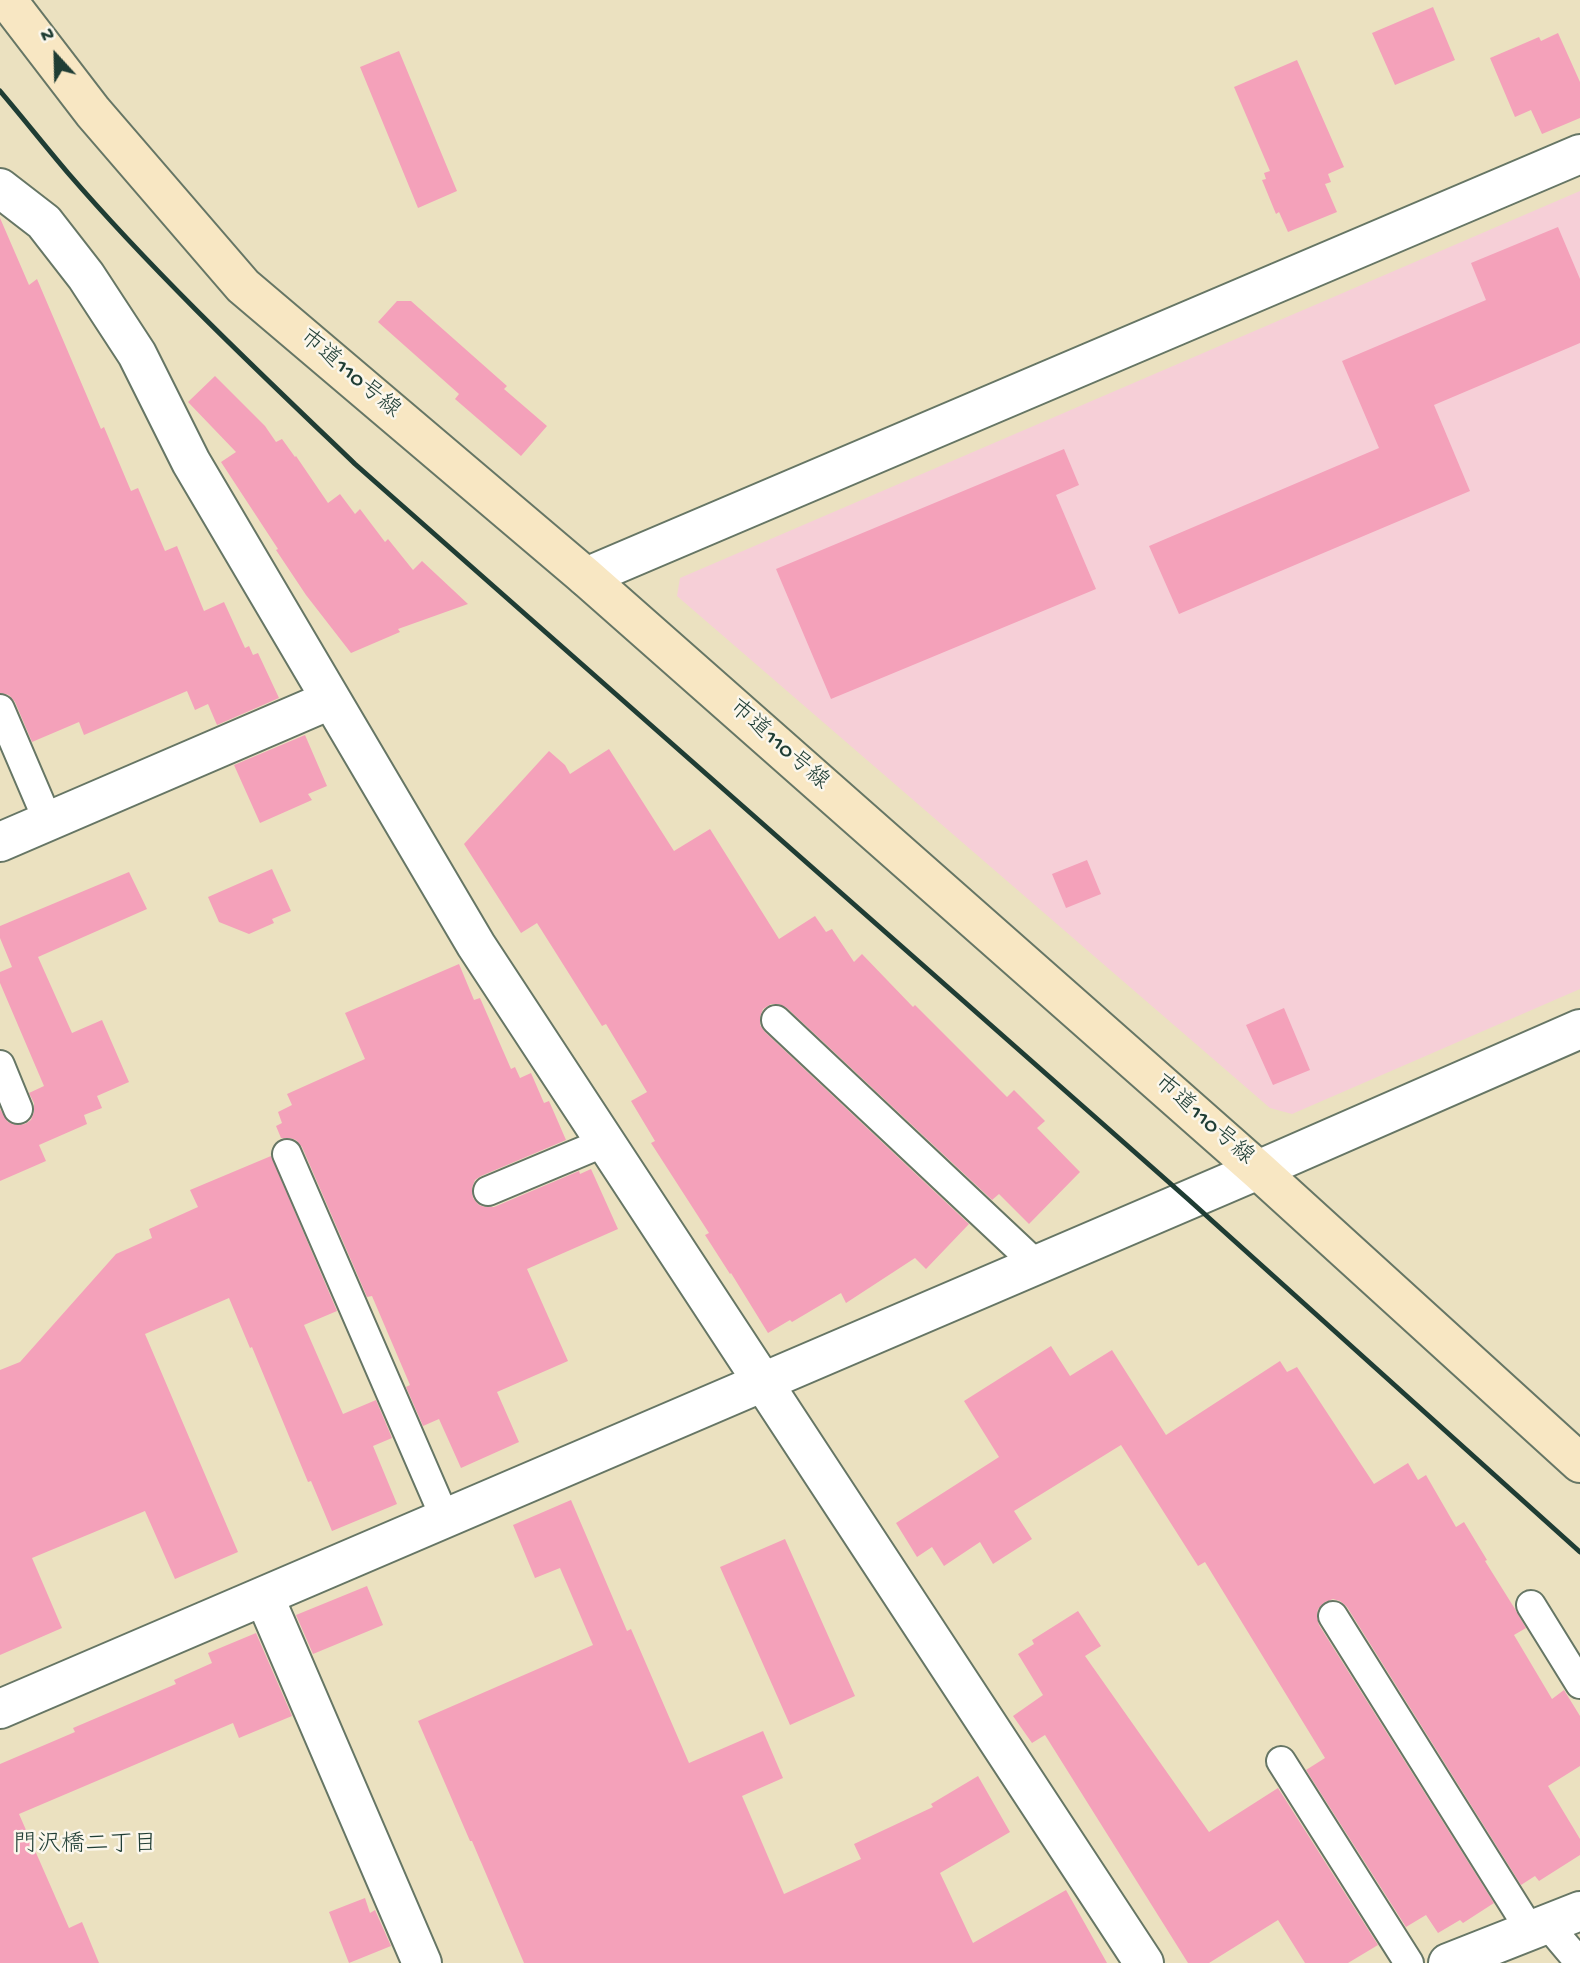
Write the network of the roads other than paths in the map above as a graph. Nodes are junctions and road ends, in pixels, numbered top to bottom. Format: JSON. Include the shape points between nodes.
{"nodes":[{"id":1,"x":7,"y":0,"type":"edge"},
{"id":2,"x":1580,"y":154,"type":"edge"},
{"id":3,"x":0,"y":188,"type":"edge"},
{"id":4,"x":586,"y":577,"type":"junction"},
{"id":5,"x":330,"y":700,"type":"junction"},
{"id":6,"x":0,"y":709,"type":"edge"},
{"id":7,"x":48,"y":821,"type":"junction"},
{"id":8,"x":0,"y":842,"type":"edge"},
{"id":9,"x":776,"y":1020,"type":"dead end"},
{"id":10,"x":1580,"y":1029,"type":"edge"},
{"id":11,"x":0,"y":1065,"type":"edge"},
{"id":12,"x":18,"y":1109,"type":"dead end"},
{"id":13,"x":605,"y":1142,"type":"junction"},
{"id":14,"x":287,"y":1154,"type":"dead end"},
{"id":15,"x":1258,"y":1170,"type":"junction"},
{"id":16,"x":488,"y":1191,"type":"dead end"},
{"id":17,"x":1037,"y":1265,"type":"junction"},
{"id":18,"x":763,"y":1382,"type":"junction"},
{"id":19,"x":1580,"y":1463,"type":"edge"},
{"id":20,"x":445,"y":1518,"type":"junction"},
{"id":21,"x":264,"y":1596,"type":"junction"},
{"id":22,"x":1531,"y":1605,"type":"dead end"},
{"id":23,"x":1333,"y":1616,"type":"dead end"},
{"id":24,"x":1580,"y":1684,"type":"edge"},
{"id":25,"x":0,"y":1709,"type":"edge"},
{"id":26,"x":1281,"y":1761,"type":"dead end"},
{"id":27,"x":1552,"y":1922,"type":"edge"},
{"id":28,"x":422,"y":1963,"type":"edge"},
{"id":29,"x":1144,"y":1963,"type":"edge"},
{"id":30,"x":1409,"y":1963,"type":"edge"},
{"id":31,"x":1448,"y":1963,"type":"edge"},
{"id":32,"x":1580,"y":1963,"type":"edge"}],
"edges":[{"from":1,"to":4,"type":"street","name":"市道110号線","via":[[93,112],[243,286]]},
{"from":2,"to":4,"type":"street"},
{"from":3,"to":5,"type":"street","via":[[44,222],[137,354],[191,463]]},
{"from":4,"to":15,"type":"street","name":"市道110号線"},
{"from":5,"to":7,"type":"street"},
{"from":5,"to":13,"type":"street","via":[[476,946]]},
{"from":6,"to":7,"type":"lane"},
{"from":7,"to":8,"type":"street"},
{"from":9,"to":17,"type":"lane"},
{"from":10,"to":15,"type":"street"},
{"from":11,"to":12,"type":"lane"},
{"from":13,"to":16,"type":"lane"},
{"from":13,"to":18,"type":"street"},
{"from":14,"to":20,"type":"lane"},
{"from":15,"to":17,"type":"street"},
{"from":15,"to":19,"type":"street","name":"市道110号線"},
{"from":17,"to":18,"type":"street"},
{"from":18,"to":20,"type":"street"},
{"from":18,"to":29,"type":"street"},
{"from":20,"to":21,"type":"street"},
{"from":21,"to":25,"type":"street"},
{"from":21,"to":28,"type":"street"},
{"from":22,"to":24,"type":"lane"},
{"from":23,"to":27,"type":"lane"},
{"from":26,"to":30,"type":"lane"},
{"from":27,"to":31,"type":"street"},
{"from":27,"to":32,"type":"lane"}]}
